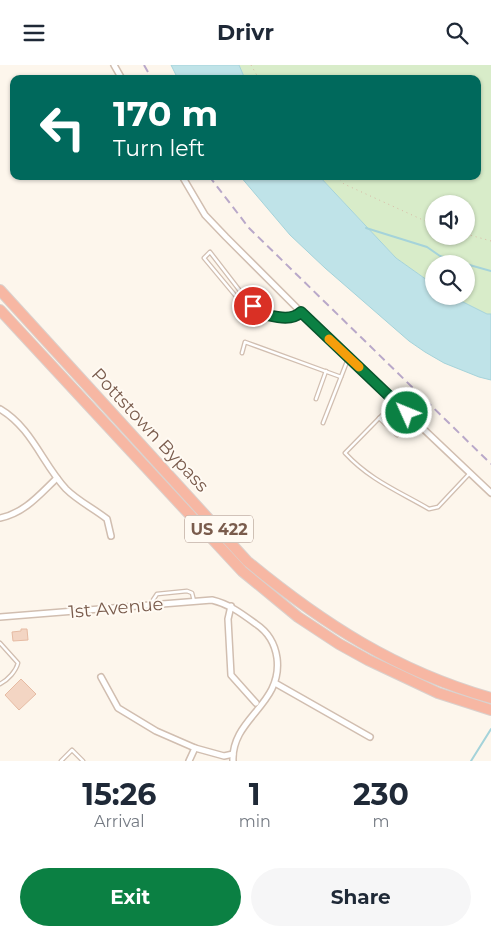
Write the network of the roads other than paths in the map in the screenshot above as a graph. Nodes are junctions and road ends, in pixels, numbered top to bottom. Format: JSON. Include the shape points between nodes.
{"nodes":[{"id":1,"x":184,"y":180,"type":"edge"},
{"id":2,"x":0,"y":290,"type":"edge"},
{"id":3,"x":0,"y":310,"type":"edge"},
{"id":4,"x":301,"y":312,"type":"junction"},
{"id":5,"x":257,"y":313,"type":"junction"},
{"id":6,"x":242,"y":353,"type":"dead end"},
{"id":7,"x":349,"y":358,"type":"junction"},
{"id":8,"x":326,"y":371,"type":"junction"},
{"id":9,"x":341,"y":377,"type":"junction"},
{"id":10,"x":316,"y":399,"type":"dead end"},
{"id":11,"x":395,"y":401,"type":"junction"},
{"id":12,"x":0,"y":409,"type":"edge"},
{"id":13,"x":379,"y":418,"type":"junction"},
{"id":14,"x":323,"y":423,"type":"dead end"},
{"id":15,"x":397,"y":435,"type":"dead end"},
{"id":16,"x":470,"y":473,"type":"junction"},
{"id":17,"x":57,"y":478,"type":"junction"},
{"id":18,"x":491,"y":493,"type":"edge"},
{"id":19,"x":0,"y":518,"type":"edge"},
{"id":20,"x":111,"y":536,"type":"dead end"},
{"id":21,"x":194,"y":601,"type":"junction"},
{"id":22,"x":153,"y":605,"type":"junction"},
{"id":23,"x":231,"y":606,"type":"junction"},
{"id":24,"x":0,"y":617,"type":"edge"},
{"id":25,"x":0,"y":643,"type":"edge"},
{"id":26,"x":101,"y":677,"type":"dead end"},
{"id":27,"x":275,"y":683,"type":"junction"},
{"id":28,"x":0,"y":684,"type":"edge"},
{"id":29,"x":491,"y":698,"type":"edge"},
{"id":30,"x":256,"y":703,"type":"dead end"},
{"id":31,"x":491,"y":710,"type":"edge"},
{"id":32,"x":370,"y":737,"type":"dead end"},
{"id":33,"x":195,"y":748,"type":"junction"},
{"id":34,"x":233,"y":754,"type":"junction"},
{"id":35,"x":61,"y":761,"type":"edge"},
{"id":36,"x":83,"y":761,"type":"edge"},
{"id":37,"x":189,"y":761,"type":"edge"},
{"id":38,"x":233,"y":761,"type":"edge"}],
"edges":[{"from":1,"to":4,"type":"street","via":[[205,215]]},
{"from":2,"to":29,"type":"highway","name":"Pottstown Bypass","number":"US 422","via":[[247,561],[320,617],[370,648],[448,685]]},
{"from":3,"to":31,"type":"highway","name":"Pottstown Bypass","number":"US 422","via":[[242,571],[284,606],[368,660],[438,693]]},
{"from":4,"to":5,"type":"lane","via":[[292,317]]},
{"from":4,"to":7,"type":"street"},
{"from":5,"to":5,"type":"lane","via":[[210,252],[204,258],[246,309]]},
{"from":6,"to":8,"type":"lane","via":[[245,342]]},
{"from":7,"to":9,"type":"lane"},
{"from":7,"to":11,"type":"street"},
{"from":8,"to":9,"type":"lane"},
{"from":8,"to":10,"type":"lane"},
{"from":9,"to":14,"type":"lane"},
{"from":11,"to":13,"type":"lane"},
{"from":11,"to":16,"type":"street"},
{"from":12,"to":17,"type":"street","via":[[24,429]]},
{"from":13,"to":15,"type":"lane"},
{"from":13,"to":16,"type":"lane","via":[[345,453],[367,474],[396,492],[429,509],[438,507]]},
{"from":16,"to":18,"type":"street"},
{"from":17,"to":19,"type":"street","via":[[28,506]]},
{"from":17,"to":20,"type":"street","via":[[78,500],[107,519]]},
{"from":21,"to":22,"type":"street","name":"1st Avenue"},
{"from":21,"to":22,"type":"lane","via":[[192,593],[187,591],[158,594],[152,600]]},
{"from":21,"to":23,"type":"street","name":"1st Avenue"},
{"from":22,"to":24,"type":"street","name":"1st Avenue"},
{"from":23,"to":27,"type":"street","via":[[266,631],[276,651],[279,672]]},
{"from":23,"to":30,"type":"street","via":[[228,619],[231,675]]},
{"from":25,"to":28,"type":"lane","via":[[18,663]]},
{"from":26,"to":33,"type":"street","via":[[118,708],[156,731]]},
{"from":27,"to":32,"type":"street"},
{"from":27,"to":34,"type":"street","via":[[237,737]]},
{"from":33,"to":34,"type":"street","via":[[224,756]]},
{"from":33,"to":37,"type":"street"},
{"from":34,"to":38,"type":"street"},
{"from":35,"to":36,"type":"lane","via":[[72,750]]}]}
